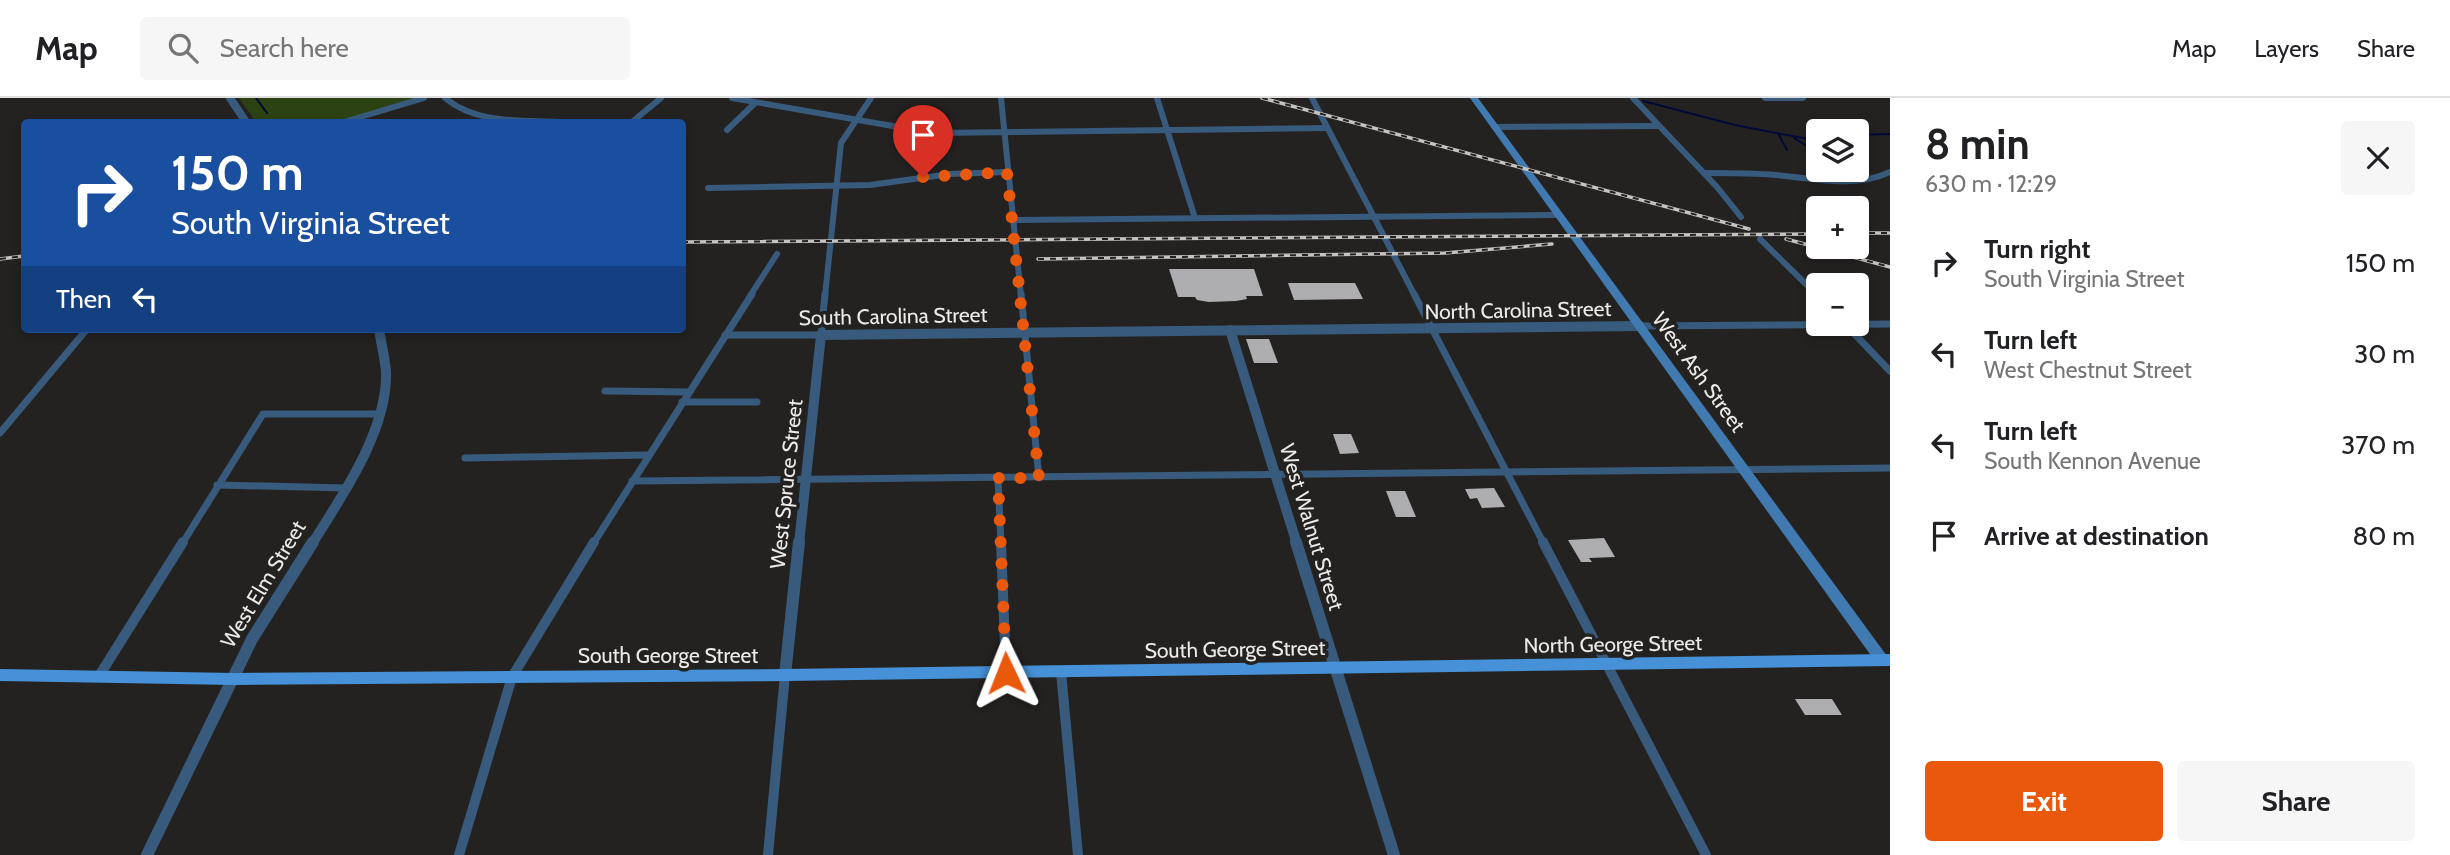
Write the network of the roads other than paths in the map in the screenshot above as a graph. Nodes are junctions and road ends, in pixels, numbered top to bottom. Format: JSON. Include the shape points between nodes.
{"nodes":[{"id":1,"x":230,"y":98,"type":"edge"},
{"id":2,"x":424,"y":98,"type":"edge"},
{"id":3,"x":445,"y":98,"type":"edge"},
{"id":4,"x":661,"y":98,"type":"edge"},
{"id":5,"x":732,"y":98,"type":"edge"},
{"id":6,"x":871,"y":98,"type":"edge"},
{"id":7,"x":1001,"y":98,"type":"edge"},
{"id":8,"x":1157,"y":98,"type":"edge"},
{"id":9,"x":1312,"y":98,"type":"edge"},
{"id":10,"x":1474,"y":98,"type":"edge"},
{"id":11,"x":1633,"y":98,"type":"edge"},
{"id":12,"x":1765,"y":98,"type":"edge"},
{"id":13,"x":1803,"y":98,"type":"edge"},
{"id":14,"x":755,"y":103,"type":"junction"},
{"id":15,"x":244,"y":119,"type":"edge"},
{"id":16,"x":354,"y":119,"type":"edge"},
{"id":17,"x":509,"y":119,"type":"edge"},
{"id":18,"x":636,"y":119,"type":"edge"},
{"id":19,"x":854,"y":121,"type":"junction"},
{"id":20,"x":1659,"y":126,"type":"junction"},
{"id":21,"x":1495,"y":127,"type":"junction"},
{"id":22,"x":1327,"y":128,"type":"junction"},
{"id":23,"x":1167,"y":129,"type":"junction"},
{"id":24,"x":727,"y":130,"type":"dead end"},
{"id":25,"x":1004,"y":130,"type":"junction"},
{"id":26,"x":1007,"y":172,"type":"junction"},
{"id":27,"x":1890,"y":172,"type":"edge"},
{"id":28,"x":1704,"y":173,"type":"junction"},
{"id":29,"x":836,"y":186,"type":"junction"},
{"id":30,"x":708,"y":188,"type":"dead end"},
{"id":31,"x":1558,"y":215,"type":"junction"},
{"id":32,"x":1376,"y":217,"type":"junction"},
{"id":33,"x":1741,"y":217,"type":"dead end"},
{"id":34,"x":1195,"y":218,"type":"junction"},
{"id":35,"x":1012,"y":220,"type":"junction"},
{"id":36,"x":1760,"y":239,"type":"dead end"},
{"id":37,"x":777,"y":254,"type":"dead end"},
{"id":38,"x":1806,"y":284,"type":"edge"},
{"id":39,"x":1806,"y":324,"type":"edge"},
{"id":40,"x":1869,"y":324,"type":"edge"},
{"id":41,"x":1890,"y":324,"type":"edge"},
{"id":42,"x":1640,"y":326,"type":"junction"},
{"id":43,"x":1432,"y":328,"type":"junction"},
{"id":44,"x":1230,"y":330,"type":"junction"},
{"id":45,"x":1025,"y":332,"type":"junction"},
{"id":46,"x":84,"y":333,"type":"edge"},
{"id":47,"x":380,"y":333,"type":"edge"},
{"id":48,"x":725,"y":335,"type":"junction"},
{"id":49,"x":821,"y":335,"type":"junction"},
{"id":50,"x":1856,"y":336,"type":"edge"},
{"id":51,"x":1890,"y":371,"type":"edge"},
{"id":52,"x":605,"y":391,"type":"dead end"},
{"id":53,"x":689,"y":391,"type":"junction"},
{"id":54,"x":682,"y":402,"type":"junction"},
{"id":55,"x":757,"y":402,"type":"dead end"},
{"id":56,"x":378,"y":414,"type":"junction"},
{"id":57,"x":0,"y":433,"type":"edge"},
{"id":58,"x":648,"y":455,"type":"junction"},
{"id":59,"x":465,"y":458,"type":"dead end"},
{"id":60,"x":1890,"y":468,"type":"edge"},
{"id":61,"x":1744,"y":470,"type":"junction"},
{"id":62,"x":1508,"y":472,"type":"junction"},
{"id":63,"x":1276,"y":475,"type":"junction"},
{"id":64,"x":806,"y":478,"type":"junction"},
{"id":65,"x":998,"y":478,"type":"junction"},
{"id":66,"x":1039,"y":478,"type":"junction"},
{"id":67,"x":632,"y":481,"type":"junction"},
{"id":68,"x":217,"y":485,"type":"junction"},
{"id":69,"x":346,"y":488,"type":"junction"},
{"id":70,"x":1887,"y":664,"type":"edge"},
{"id":71,"x":1606,"y":666,"type":"junction"},
{"id":72,"x":1336,"y":669,"type":"junction"},
{"id":73,"x":1061,"y":672,"type":"junction"},
{"id":74,"x":1006,"y":673,"type":"junction"},
{"id":75,"x":0,"y":674,"type":"edge"},
{"id":76,"x":785,"y":675,"type":"junction"},
{"id":77,"x":99,"y":676,"type":"junction"},
{"id":78,"x":512,"y":677,"type":"junction"},
{"id":79,"x":235,"y":680,"type":"junction"},
{"id":80,"x":147,"y":855,"type":"edge"},
{"id":81,"x":458,"y":855,"type":"edge"},
{"id":82,"x":768,"y":855,"type":"edge"},
{"id":83,"x":1078,"y":855,"type":"edge"},
{"id":84,"x":1394,"y":855,"type":"edge"},
{"id":85,"x":1706,"y":855,"type":"edge"}],
"edges":[{"from":1,"to":15,"type":"street"},
{"from":2,"to":16,"type":"street"},
{"from":3,"to":17,"type":"street","via":[[463,111]]},
{"from":4,"to":18,"type":"street"},
{"from":5,"to":14,"type":"street"},
{"from":6,"to":19,"type":"street","name":"West Spruce Street"},
{"from":7,"to":25,"type":"street"},
{"from":8,"to":23,"type":"street"},
{"from":9,"to":22,"type":"street"},
{"from":10,"to":21,"type":"main road","name":"West Ash Street"},
{"from":11,"to":20,"type":"street"},
{"from":12,"to":13,"type":"street"},
{"from":14,"to":19,"type":"street"},
{"from":14,"to":24,"type":"street"},
{"from":19,"to":25,"type":"street","via":[[933,133]]},
{"from":19,"to":29,"type":"street","name":"West Spruce Street","via":[[841,143]]},
{"from":20,"to":21,"type":"street"},
{"from":20,"to":28,"type":"street"},
{"from":21,"to":31,"type":"main road","name":"West Ash Street"},
{"from":22,"to":23,"type":"street"},
{"from":22,"to":32,"type":"street"},
{"from":23,"to":25,"type":"street"},
{"from":23,"to":34,"type":"street"},
{"from":25,"to":26,"type":"street"},
{"from":26,"to":29,"type":"street"},
{"from":26,"to":35,"type":"street"},
{"from":27,"to":28,"type":"street","via":[[1878,178],[1843,180]]},
{"from":28,"to":33,"type":"street"},
{"from":29,"to":30,"type":"street"},
{"from":29,"to":49,"type":"street","name":"West Spruce Street"},
{"from":31,"to":32,"type":"street"},
{"from":31,"to":42,"type":"main road","name":"West Ash Street"},
{"from":32,"to":34,"type":"street"},
{"from":32,"to":43,"type":"street"},
{"from":34,"to":35,"type":"street"},
{"from":35,"to":45,"type":"street"},
{"from":36,"to":38,"type":"street"},
{"from":37,"to":48,"type":"street"},
{"from":39,"to":42,"type":"street","name":"North Carolina Street"},
{"from":40,"to":41,"type":"street","name":"North Carolina Street"},
{"from":42,"to":43,"type":"street","name":"North Carolina Street"},
{"from":42,"to":61,"type":"main road","name":"West Ash Street"},
{"from":43,"to":44,"type":"street","name":"North Carolina Street"},
{"from":43,"to":62,"type":"street"},
{"from":44,"to":45,"type":"street","name":"South Carolina Street"},
{"from":44,"to":63,"type":"street","name":"West Walnut Street"},
{"from":45,"to":49,"type":"street","name":"South Carolina Street"},
{"from":45,"to":66,"type":"street"},
{"from":46,"to":57,"type":"street"},
{"from":47,"to":56,"type":"street","name":"West Elm Street","via":[[386,376]]},
{"from":48,"to":49,"type":"street","name":"South Carolina Street"},
{"from":48,"to":53,"type":"street"},
{"from":49,"to":64,"type":"street","name":"West Spruce Street"},
{"from":50,"to":51,"type":"street"},
{"from":52,"to":53,"type":"street"},
{"from":53,"to":54,"type":"street"},
{"from":54,"to":55,"type":"street"},
{"from":54,"to":58,"type":"street"},
{"from":56,"to":68,"type":"street","via":[[263,414]]},
{"from":56,"to":69,"type":"street","name":"West Elm Street","via":[[369,445]]},
{"from":58,"to":59,"type":"street"},
{"from":58,"to":67,"type":"street"},
{"from":60,"to":61,"type":"street"},
{"from":61,"to":62,"type":"street"},
{"from":61,"to":70,"type":"main road","name":"West Ash Street"},
{"from":62,"to":63,"type":"street"},
{"from":62,"to":71,"type":"street"},
{"from":63,"to":66,"type":"street"},
{"from":63,"to":72,"type":"street","name":"West Walnut Street"},
{"from":64,"to":65,"type":"street"},
{"from":64,"to":67,"type":"street"},
{"from":64,"to":76,"type":"street","name":"West Spruce Street"},
{"from":65,"to":66,"type":"street"},
{"from":65,"to":74,"type":"street"},
{"from":67,"to":78,"type":"street"},
{"from":68,"to":69,"type":"street"},
{"from":68,"to":77,"type":"street"},
{"from":69,"to":79,"type":"street","name":"West Elm Street","via":[[242,656]]},
{"from":70,"to":71,"type":"main road","name":"North George Street"},
{"from":71,"to":72,"type":"main road","name":"North George Street"},
{"from":71,"to":85,"type":"street"},
{"from":72,"to":73,"type":"main road","name":"South George Street"},
{"from":72,"to":84,"type":"street","name":"West Walnut Street"},
{"from":73,"to":74,"type":"main road","name":"South George Street"},
{"from":73,"to":83,"type":"street"},
{"from":74,"to":76,"type":"main road","name":"South George Street"},
{"from":75,"to":77,"type":"main road","name":"South George Street"},
{"from":76,"to":78,"type":"main road","name":"South George Street"},
{"from":76,"to":82,"type":"street","name":"West Spruce Street"},
{"from":77,"to":79,"type":"main road","name":"South George Street"},
{"from":78,"to":79,"type":"main road","name":"South George Street"},
{"from":78,"to":81,"type":"street"},
{"from":79,"to":80,"type":"street","name":"West Elm Street"}]}
